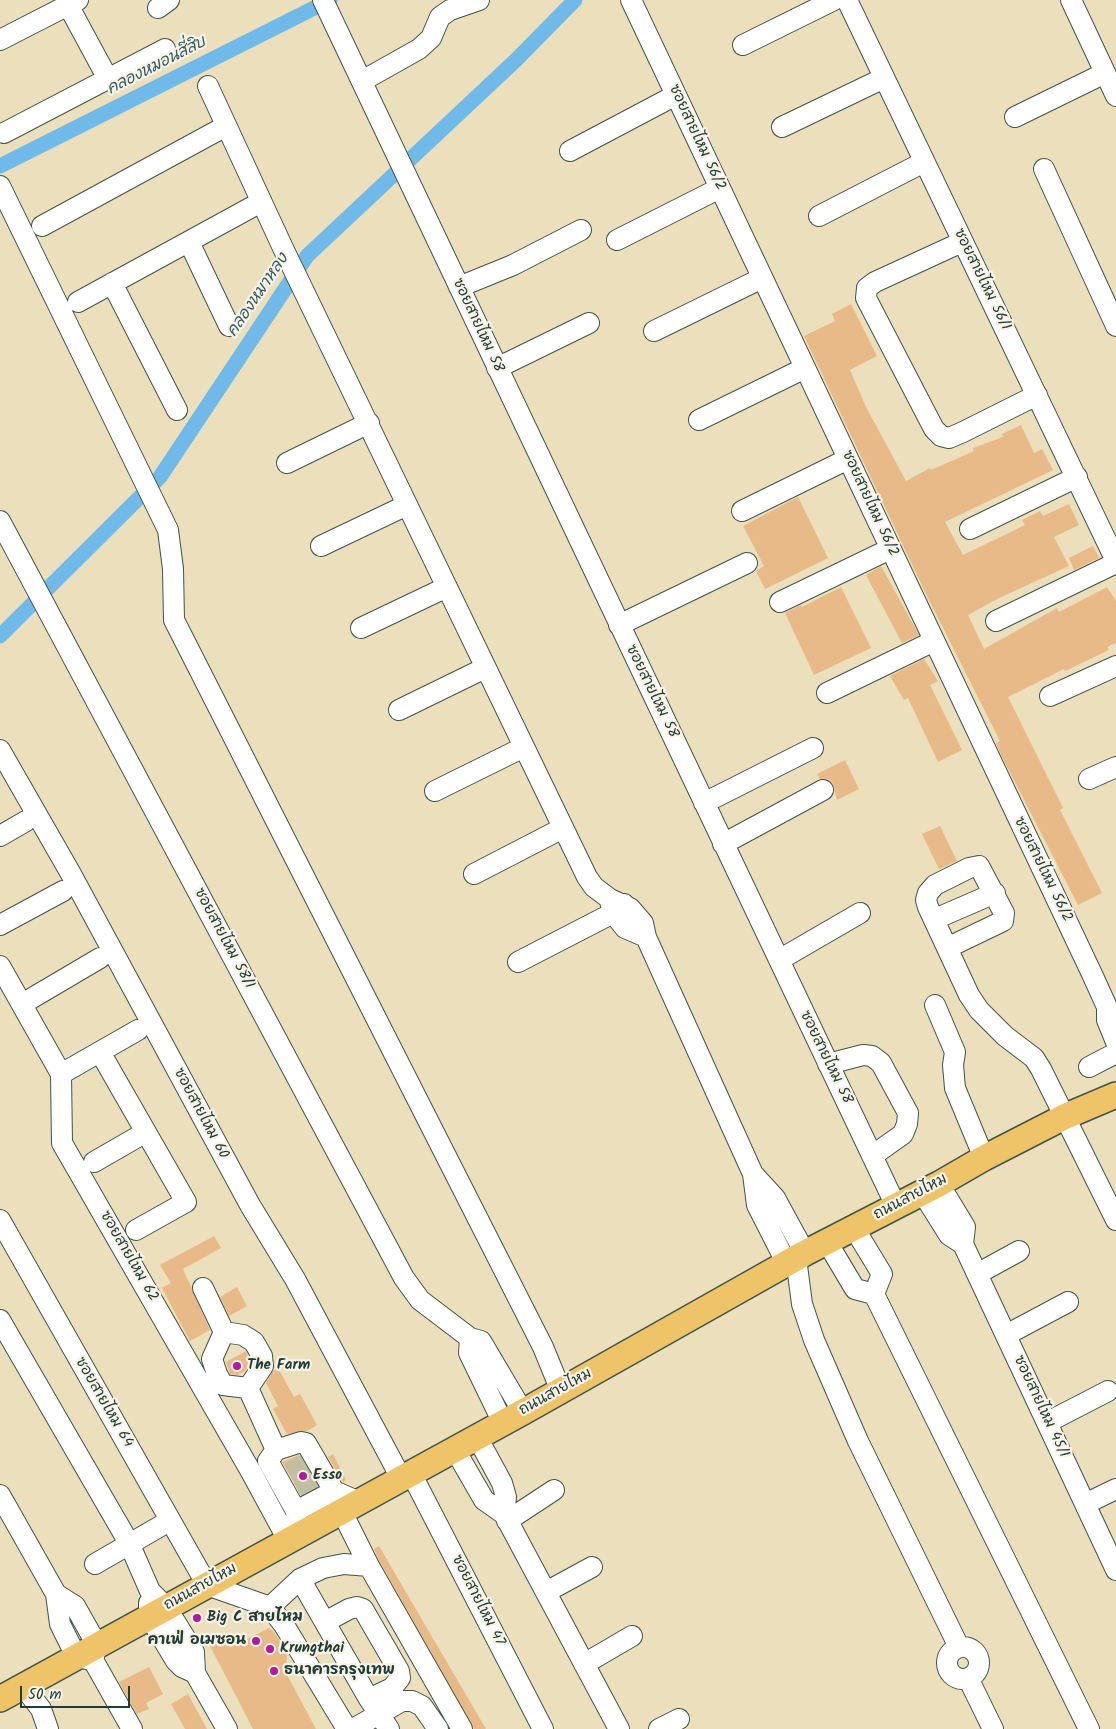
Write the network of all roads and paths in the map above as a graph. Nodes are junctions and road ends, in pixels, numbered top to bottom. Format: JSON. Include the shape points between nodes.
{"nodes":[{"id":1,"x":323,"y":0,"type":"edge"},
{"id":2,"x":478,"y":0,"type":"edge"},
{"id":3,"x":631,"y":0,"type":"edge"},
{"id":4,"x":834,"y":0,"type":"edge"},
{"id":5,"x":847,"y":0,"type":"edge"},
{"id":6,"x":1071,"y":0,"type":"edge"},
{"id":7,"x":73,"y":2,"type":"edge"},
{"id":8,"x":0,"y":40,"type":"edge"},
{"id":9,"x":743,"y":45,"type":"dead end"},
{"id":10,"x":165,"y":50,"type":"dead end"},
{"id":11,"x":1105,"y":73,"type":"junction"},
{"id":12,"x":884,"y":78,"type":"junction"},
{"id":13,"x":108,"y":79,"type":"junction"},
{"id":14,"x":362,"y":81,"type":"junction"},
{"id":15,"x":208,"y":86,"type":"dead end"},
{"id":16,"x":676,"y":96,"type":"junction"},
{"id":17,"x":1116,"y":96,"type":"edge"},
{"id":18,"x":1014,"y":117,"type":"dead end"},
{"id":19,"x":226,"y":126,"type":"junction"},
{"id":20,"x":782,"y":126,"type":"dead end"},
{"id":21,"x":4,"y":133,"type":"dead end"},
{"id":22,"x":570,"y":151,"type":"dead end"},
{"id":23,"x":924,"y":162,"type":"junction"},
{"id":24,"x":1044,"y":169,"type":"dead end"},
{"id":25,"x":720,"y":188,"type":"junction"},
{"id":26,"x":3,"y":192,"type":"edge"},
{"id":27,"x":261,"y":202,"type":"junction"},
{"id":28,"x":820,"y":216,"type":"dead end"},
{"id":29,"x":42,"y":226,"type":"dead end"},
{"id":30,"x":581,"y":230,"type":"dead end"},
{"id":31,"x":617,"y":240,"type":"dead end"},
{"id":32,"x":189,"y":242,"type":"junction"},
{"id":33,"x":962,"y":242,"type":"junction"},
{"id":34,"x":762,"y":278,"type":"junction"},
{"id":35,"x":112,"y":283,"type":"junction"},
{"id":36,"x":459,"y":288,"type":"junction"},
{"id":37,"x":78,"y":302,"type":"dead end"},
{"id":38,"x":589,"y":323,"type":"dead end"},
{"id":39,"x":229,"y":326,"type":"dead end"},
{"id":40,"x":1116,"y":326,"type":"edge"},
{"id":41,"x":654,"y":331,"type":"dead end"},
{"id":42,"x":497,"y":368,"type":"junction"},
{"id":43,"x":805,"y":368,"type":"junction"},
{"id":44,"x":1037,"y":395,"type":"junction"},
{"id":45,"x":177,"y":410,"type":"dead end"},
{"id":46,"x":699,"y":420,"type":"dead end"},
{"id":47,"x":369,"y":423,"type":"junction"},
{"id":48,"x":848,"y":459,"type":"junction"},
{"id":49,"x":287,"y":463,"type":"dead end"},
{"id":50,"x":1077,"y":477,"type":"junction"},
{"id":51,"x":407,"y":505,"type":"junction"},
{"id":52,"x":742,"y":511,"type":"dead end"},
{"id":53,"x":0,"y":521,"type":"edge"},
{"id":54,"x":970,"y":529,"type":"dead end"},
{"id":55,"x":321,"y":546,"type":"dead end"},
{"id":56,"x":890,"y":549,"type":"junction"},
{"id":57,"x":1116,"y":562,"type":"edge"},
{"id":58,"x":747,"y":563,"type":"dead end"},
{"id":59,"x":447,"y":587,"type":"junction"},
{"id":60,"x":780,"y":602,"type":"dead end"},
{"id":61,"x":996,"y":620,"type":"dead end"},
{"id":62,"x":619,"y":624,"type":"junction"},
{"id":63,"x":360,"y":628,"type":"dead end"},
{"id":64,"x":934,"y":641,"type":"junction"},
{"id":65,"x":1116,"y":666,"type":"edge"},
{"id":66,"x":485,"y":668,"type":"junction"},
{"id":67,"x":827,"y":693,"type":"dead end"},
{"id":68,"x":1050,"y":696,"type":"dead end"},
{"id":69,"x":399,"y":710,"type":"dead end"},
{"id":70,"x":524,"y":747,"type":"junction"},
{"id":71,"x":813,"y":748,"type":"dead end"},
{"id":72,"x":0,"y":750,"type":"edge"},
{"id":73,"x":1116,"y":767,"type":"edge"},
{"id":74,"x":1089,"y":779,"type":"dead end"},
{"id":75,"x":823,"y":790,"type":"dead end"},
{"id":76,"x":435,"y":791,"type":"dead end"},
{"id":77,"x":704,"y":802,"type":"junction"},
{"id":78,"x":26,"y":821,"type":"dead end"},
{"id":79,"x":563,"y":828,"type":"junction"},
{"id":80,"x":0,"y":836,"type":"edge"},
{"id":81,"x":723,"y":844,"type":"junction"},
{"id":82,"x":474,"y":874,"type":"dead end"},
{"id":83,"x":64,"y":890,"type":"dead end"},
{"id":84,"x":995,"y":893,"type":"junction"},
{"id":85,"x":615,"y":905,"type":"junction"},
{"id":86,"x":860,"y":913,"type":"dead end"},
{"id":87,"x":935,"y":920,"type":"junction"},
{"id":88,"x":0,"y":925,"type":"edge"},
{"id":89,"x":949,"y":947,"type":"junction"},
{"id":90,"x":100,"y":958,"type":"dead end"},
{"id":91,"x":779,"y":960,"type":"junction"},
{"id":92,"x":518,"y":962,"type":"dead end"},
{"id":93,"x":0,"y":966,"type":"edge"},
{"id":94,"x":22,"y":1004,"type":"junction"},
{"id":95,"x":935,"y":1005,"type":"dead end"},
{"id":96,"x":1112,"y":1010,"type":"edge"},
{"id":97,"x":138,"y":1030,"type":"dead end"},
{"id":98,"x":1116,"y":1042,"type":"edge"},
{"id":99,"x":100,"y":1052,"type":"junction"},
{"id":100,"x":1116,"y":1053,"type":"edge"},
{"id":101,"x":828,"y":1064,"type":"junction"},
{"id":102,"x":1090,"y":1067,"type":"dead end"},
{"id":103,"x":61,"y":1074,"type":"junction"},
{"id":104,"x":1116,"y":1096,"type":"edge"},
{"id":105,"x":1064,"y":1117,"type":"junction"},
{"id":106,"x":146,"y":1132,"type":"junction"},
{"id":107,"x":872,"y":1156,"type":"junction"},
{"id":108,"x":984,"y":1158,"type":"junction"},
{"id":109,"x":94,"y":1162,"type":"dead end"},
{"id":110,"x":931,"y":1188,"type":"junction"},
{"id":111,"x":896,"y":1206,"type":"junction"},
{"id":112,"x":0,"y":1220,"type":"edge"},
{"id":113,"x":1116,"y":1220,"type":"edge"},
{"id":114,"x":854,"y":1228,"type":"junction"},
{"id":115,"x":136,"y":1230,"type":"dead end"},
{"id":116,"x":827,"y":1242,"type":"junction"},
{"id":117,"x":1019,"y":1251,"type":"dead end"},
{"id":118,"x":796,"y":1259,"type":"junction"},
{"id":119,"x":977,"y":1274,"type":"junction"},
{"id":120,"x":203,"y":1288,"type":"dead end"},
{"id":121,"x":874,"y":1294,"type":"junction"},
{"id":122,"x":1068,"y":1302,"type":"dead end"},
{"id":123,"x":0,"y":1320,"type":"edge"},
{"id":124,"x":224,"y":1332,"type":"junction"},
{"id":125,"x":1006,"y":1335,"type":"junction"},
{"id":126,"x":248,"y":1388,"type":"junction"},
{"id":127,"x":560,"y":1391,"type":"junction"},
{"id":128,"x":1108,"y":1391,"type":"dead end"},
{"id":129,"x":513,"y":1417,"type":"junction"},
{"id":130,"x":1048,"y":1422,"type":"junction"},
{"id":131,"x":477,"y":1437,"type":"junction"},
{"id":132,"x":454,"y":1448,"type":"junction"},
{"id":133,"x":276,"y":1450,"type":"junction"},
{"id":134,"x":406,"y":1476,"type":"junction"},
{"id":135,"x":1116,"y":1489,"type":"edge"},
{"id":136,"x":554,"y":1490,"type":"dead end"},
{"id":137,"x":335,"y":1492,"type":"junction"},
{"id":138,"x":0,"y":1495,"type":"edge"},
{"id":139,"x":1085,"y":1504,"type":"junction"},
{"id":140,"x":294,"y":1515,"type":"junction"},
{"id":141,"x":506,"y":1517,"type":"junction"},
{"id":142,"x":164,"y":1524,"type":"dead end"},
{"id":143,"x":129,"y":1543,"type":"junction"},
{"id":144,"x":95,"y":1564,"type":"dead end"},
{"id":145,"x":370,"y":1566,"type":"junction"},
{"id":146,"x":592,"y":1567,"type":"dead end"},
{"id":147,"x":1116,"y":1570,"type":"edge"},
{"id":148,"x":300,"y":1579,"type":"junction"},
{"id":149,"x":207,"y":1585,"type":"junction"},
{"id":150,"x":546,"y":1592,"type":"junction"},
{"id":151,"x":155,"y":1605,"type":"junction"},
{"id":152,"x":270,"y":1607,"type":"junction"},
{"id":153,"x":325,"y":1622,"type":"junction"},
{"id":154,"x":632,"y":1636,"type":"dead end"},
{"id":155,"x":89,"y":1654,"type":"junction"},
{"id":156,"x":584,"y":1664,"type":"junction"},
{"id":157,"x":23,"y":1686,"type":"junction"},
{"id":158,"x":0,"y":1698,"type":"edge"},
{"id":159,"x":379,"y":1714,"type":"edge"},
{"id":160,"x":679,"y":1719,"type":"dead end"},
{"id":161,"x":48,"y":1729,"type":"edge"},
{"id":162,"x":132,"y":1729,"type":"edge"},
{"id":163,"x":227,"y":1729,"type":"edge"},
{"id":164,"x":347,"y":1729,"type":"edge"},
{"id":165,"x":353,"y":1729,"type":"edge"},
{"id":166,"x":438,"y":1729,"type":"edge"},
{"id":167,"x":462,"y":1729,"type":"edge"},
{"id":168,"x":543,"y":1729,"type":"edge"},
{"id":169,"x":619,"y":1729,"type":"edge"},
{"id":170,"x":660,"y":1729,"type":"edge"},
{"id":171,"x":993,"y":1729,"type":"edge"},
{"id":172,"x":1089,"y":1729,"type":"edge"}],
"edges":[{"from":1,"to":14,"type":"street","name":"ซอยสายไหม 58"},
{"from":2,"to":14,"type":"street","via":[[450,10],[440,17],[430,38],[419,49]]},
{"from":3,"to":16,"type":"street","name":"ซอยสายไหม 56/2"},
{"from":4,"to":9,"type":"street"},
{"from":5,"to":12,"type":"street","name":"ซอยสายไหม 56/1"},
{"from":6,"to":11,"type":"street"},
{"from":7,"to":8,"type":"street"},
{"from":7,"to":13,"type":"street"},
{"from":10,"to":13,"type":"street"},
{"from":11,"to":17,"type":"street"},
{"from":11,"to":18,"type":"street"},
{"from":12,"to":20,"type":"street"},
{"from":12,"to":23,"type":"street","name":"ซอยสายไหม 56/1"},
{"from":13,"to":21,"type":"street"},
{"from":14,"to":36,"type":"street","name":"ซอยสายไหม 58"},
{"from":15,"to":19,"type":"street"},
{"from":16,"to":22,"type":"street"},
{"from":16,"to":25,"type":"street","name":"ซอยสายไหม 56/2"},
{"from":19,"to":27,"type":"street"},
{"from":19,"to":29,"type":"street"},
{"from":23,"to":28,"type":"street"},
{"from":23,"to":33,"type":"street","name":"ซอยสายไหม 56/1"},
{"from":24,"to":40,"type":"street"},
{"from":25,"to":31,"type":"street"},
{"from":25,"to":34,"type":"street","name":"ซอยสายไหม 56/2"},
{"from":26,"to":127,"type":"street","via":[[168,530],[174,620],[543,1347]]},
{"from":27,"to":32,"type":"street"},
{"from":27,"to":47,"type":"street"},
{"from":30,"to":36,"type":"street"},
{"from":32,"to":35,"type":"street"},
{"from":32,"to":39,"type":"street"},
{"from":33,"to":44,"type":"street","name":"ซอยสายไหม 56/1"},
{"from":33,"to":44,"type":"street","via":[[874,282],[867,288],[866,298],[929,421],[941,436],[949,438]]},
{"from":34,"to":41,"type":"street"},
{"from":34,"to":43,"type":"street","name":"ซอยสายไหม 56/2"},
{"from":35,"to":37,"type":"street"},
{"from":35,"to":45,"type":"street"},
{"from":36,"to":42,"type":"street","name":"ซอยสายไหม 58"},
{"from":38,"to":42,"type":"street"},
{"from":42,"to":62,"type":"street","name":"ซอยสายไหม 58"},
{"from":43,"to":46,"type":"street"},
{"from":43,"to":48,"type":"street","name":"ซอยสายไหม 56/2"},
{"from":44,"to":50,"type":"street","name":"ซอยสายไหม 56/1"},
{"from":47,"to":49,"type":"street"},
{"from":47,"to":51,"type":"street"},
{"from":48,"to":52,"type":"street"},
{"from":48,"to":56,"type":"street","name":"ซอยสายไหม 56/2"},
{"from":50,"to":54,"type":"street"},
{"from":50,"to":57,"type":"street","name":"ซอยสายไหม 56/1"},
{"from":51,"to":55,"type":"street"},
{"from":51,"to":59,"type":"street"},
{"from":53,"to":129,"type":"street","name":"ซอยสายไหม 58/1","via":[[404,1278],[420,1300],[470,1338],[481,1341]]},
{"from":56,"to":60,"type":"street"},
{"from":56,"to":64,"type":"street","name":"ซอยสายไหม 56/2"},
{"from":57,"to":61,"type":"street"},
{"from":58,"to":62,"type":"street"},
{"from":59,"to":63,"type":"street"},
{"from":59,"to":66,"type":"street"},
{"from":62,"to":77,"type":"street","name":"ซอยสายไหม 58"},
{"from":64,"to":67,"type":"street"},
{"from":64,"to":96,"type":"street","name":"ซอยสายไหม 56/2"},
{"from":65,"to":68,"type":"street"},
{"from":66,"to":69,"type":"street"},
{"from":66,"to":70,"type":"street"},
{"from":70,"to":76,"type":"street"},
{"from":70,"to":79,"type":"street"},
{"from":71,"to":77,"type":"street"},
{"from":72,"to":134,"type":"street","name":"ซอยสายไหม 60","via":[[71,874],[250,1206],[295,1278]]},
{"from":73,"to":74,"type":"street"},
{"from":75,"to":81,"type":"street"},
{"from":77,"to":81,"type":"street","name":"ซอยสายไหม 58"},
{"from":78,"to":80,"type":"street"},
{"from":79,"to":82,"type":"street"},
{"from":79,"to":85,"type":"street","via":[[590,882]]},
{"from":81,"to":91,"type":"street","name":"ซอยสายไหม 58"},
{"from":83,"to":88,"type":"street"},
{"from":84,"to":87,"type":"street"},
{"from":84,"to":87,"type":"street","via":[[982,868],[969,868],[935,885],[928,894],[926,900]]},
{"from":84,"to":89,"type":"street","via":[[1005,917],[1003,921]]},
{"from":85,"to":92,"type":"street"},
{"from":85,"to":118,"type":"street","via":[[640,917],[646,937],[753,1174],[775,1198]]},
{"from":86,"to":91,"type":"street"},
{"from":87,"to":89,"type":"street"},
{"from":89,"to":105,"type":"street","via":[[969,995],[979,1010],[1034,1058]]},
{"from":90,"to":94,"type":"street"},
{"from":91,"to":101,"type":"street","name":"ซอยสายไหม 58"},
{"from":93,"to":94,"type":"street","name":"ซอยสายไหม 62"},
{"from":94,"to":103,"type":"street","name":"ซอยสายไหม 62"},
{"from":95,"to":108,"type":"street","via":[[955,1052],[955,1088]]},
{"from":96,"to":98,"type":"street","name":"ซอยสายไหม 56/2","via":[[1107,1020]]},
{"from":97,"to":99,"type":"street"},
{"from":99,"to":103,"type":"street"},
{"from":99,"to":106,"type":"street"},
{"from":100,"to":102,"type":"street"},
{"from":101,"to":107,"type":"street","name":"ซอยสายไหม 58"},
{"from":101,"to":107,"type":"street","via":[[863,1055],[872,1056],[881,1063],[908,1113],[908,1124],[903,1134]]},
{"from":103,"to":140,"type":"street","name":"ซอยสายไหม 62","via":[[62,1143],[250,1470]]},
{"from":104,"to":105,"type":"main road","name":"ถนนสายไหม"},
{"from":105,"to":108,"type":"main road","name":"ถนนสายไหม"},
{"from":105,"to":113,"type":"street"},
{"from":106,"to":109,"type":"street"},
{"from":106,"to":115,"type":"street","via":[[186,1202]]},
{"from":107,"to":111,"type":"street","name":"ซอยสายไหม 58"},
{"from":108,"to":110,"type":"main road","name":"ถนนสายไหม"},
{"from":110,"to":111,"type":"main road","name":"ถนนสายไหม"},
{"from":110,"to":119,"type":"street","name":"ซอยสายไหม 45/1","via":[[965,1227],[963,1244]]},
{"from":111,"to":114,"type":"main road","name":"ถนนสายไหม"},
{"from":112,"to":149,"type":"street","name":"ซอยสายไหม 64"},
{"from":114,"to":116,"type":"main road","name":"ถนนสายไหม"},
{"from":114,"to":121,"type":"street","via":[[882,1274]]},
{"from":116,"to":118,"type":"main road","name":"ถนนสายไหม"},
{"from":116,"to":121,"type":"street","via":[[855,1289]]},
{"from":117,"to":119,"type":"street"},
{"from":118,"to":127,"type":"main road","name":"ถนนสายไหม"},
{"from":118,"to":171,"type":"street","via":[[802,1304],[814,1340],[858,1441],[958,1647],[969,1648],[978,1655],[977,1671],[968,1678]]},
{"from":119,"to":125,"type":"street","name":"ซอยสายไหม 45/1"},
{"from":120,"to":124,"type":"street"},
{"from":121,"to":172,"type":"street"},
{"from":122,"to":125,"type":"street"},
{"from":123,"to":143,"type":"street"},
{"from":124,"to":126,"type":"street","via":[[212,1359],[217,1374],[223,1386]]},
{"from":124,"to":126,"type":"street","via":[[243,1335],[254,1342],[262,1356],[263,1366]]},
{"from":125,"to":130,"type":"street","name":"ซอยสายไหม 45/1"},
{"from":126,"to":133,"type":"street"},
{"from":127,"to":129,"type":"main road","name":"ถนนสายไหม"},
{"from":128,"to":130,"type":"street"},
{"from":129,"to":131,"type":"main road","name":"ถนนสายไหม"},
{"from":130,"to":139,"type":"street","name":"ซอยสายไหม 45/1"},
{"from":131,"to":132,"type":"main road","name":"ถนนสายไหม"},
{"from":131,"to":141,"type":"street","via":[[502,1483]]},
{"from":132,"to":134,"type":"main road","name":"ถนนสายไหม"},
{"from":132,"to":141,"type":"street","via":[[484,1500]]},
{"from":133,"to":137,"type":"street","via":[[306,1443],[312,1461]]},
{"from":133,"to":140,"type":"street","via":[[268,1461],[283,1476]]},
{"from":134,"to":137,"type":"main road","name":"ถนนสายไหม"},
{"from":134,"to":168,"type":"street","name":"ซอยสายไหม 47"},
{"from":135,"to":139,"type":"street"},
{"from":136,"to":141,"type":"street"},
{"from":137,"to":140,"type":"main road","name":"ถนนสายไหม"},
{"from":137,"to":145,"type":"street"},
{"from":138,"to":155,"type":"street","via":[[56,1594],[75,1606]]},
{"from":139,"to":147,"type":"street","name":"ซอยสายไหม 45/1"},
{"from":140,"to":149,"type":"main road","name":"ถนนสายไหม"},
{"from":141,"to":150,"type":"street"},
{"from":142,"to":143,"type":"street"},
{"from":143,"to":144,"type":"street"},
{"from":143,"to":151,"type":"street"},
{"from":145,"to":148,"type":"street","via":[[344,1564],[323,1568]]},
{"from":145,"to":167,"type":"street"},
{"from":146,"to":150,"type":"street"},
{"from":148,"to":152,"type":"street"},
{"from":148,"to":153,"type":"street"},
{"from":149,"to":151,"type":"main road","name":"ถนนสายไหม"},
{"from":149,"to":152,"type":"street"},
{"from":150,"to":156,"type":"street"},
{"from":151,"to":155,"type":"main road","name":"ถนนสายไหม"},
{"from":151,"to":163,"type":"street","via":[[194,1652],[195,1673]]},
{"from":152,"to":164,"type":"street"},
{"from":153,"to":159,"type":"street"},
{"from":153,"to":159,"type":"street","via":[[349,1609],[363,1609],[399,1671],[400,1678]]},
{"from":154,"to":156,"type":"street"},
{"from":155,"to":157,"type":"main road","name":"ถนนสายไหม"},
{"from":155,"to":162,"type":"street"},
{"from":156,"to":169,"type":"street"},
{"from":157,"to":158,"type":"main road","name":"ถนนสายไหม"},
{"from":157,"to":161,"type":"street","via":[[41,1709]]},
{"from":159,"to":165,"type":"street"},
{"from":159,"to":166,"type":"street","via":[[402,1701],[412,1701],[422,1706]]},
{"from":160,"to":170,"type":"street"}]}
